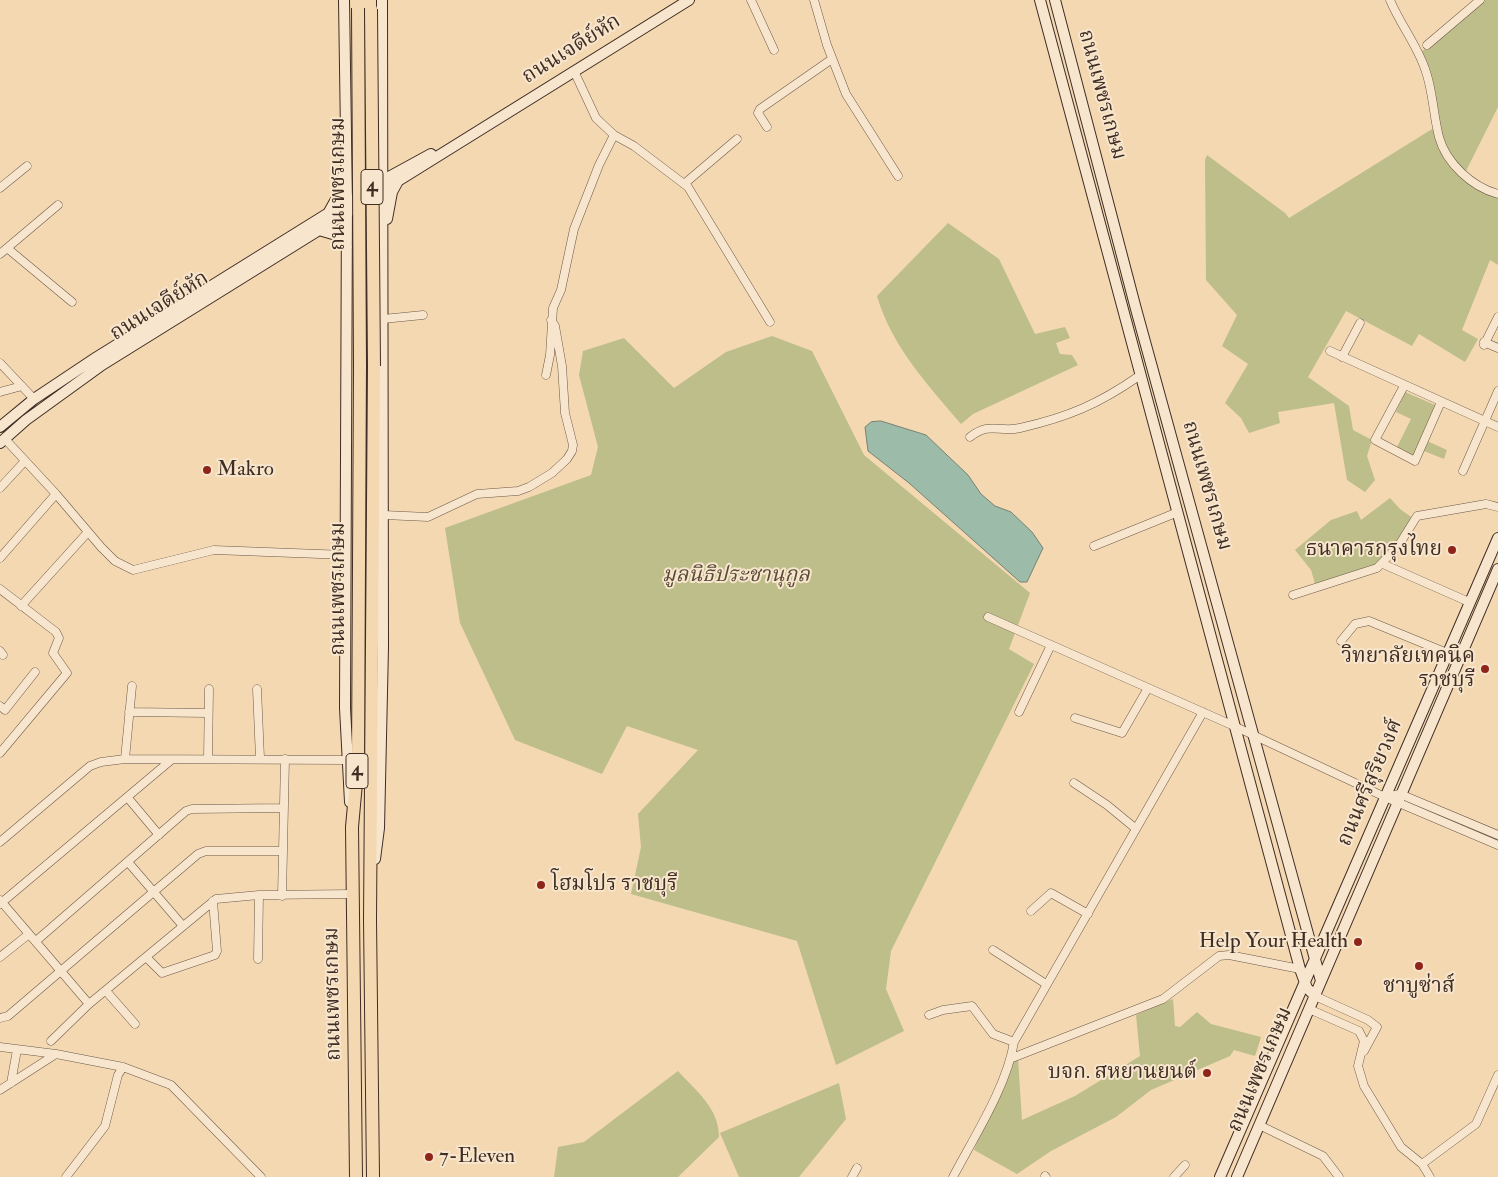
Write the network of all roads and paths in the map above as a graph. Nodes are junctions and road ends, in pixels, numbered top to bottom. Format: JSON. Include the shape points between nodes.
{"nodes":[{"id":1,"x":344,"y":0,"type":"edge"},
{"id":2,"x":382,"y":0,"type":"edge"},
{"id":3,"x":689,"y":0,"type":"edge"},
{"id":4,"x":751,"y":0,"type":"edge"},
{"id":5,"x":814,"y":0,"type":"edge"},
{"id":6,"x":1040,"y":0,"type":"edge"},
{"id":7,"x":1056,"y":0,"type":"edge"},
{"id":8,"x":1390,"y":0,"type":"edge"},
{"id":9,"x":1480,"y":0,"type":"edge"},
{"id":10,"x":364,"y":4,"type":"edge"},
{"id":11,"x":1427,"y":45,"type":"dead end"},
{"id":12,"x":774,"y":50,"type":"dead end"},
{"id":13,"x":832,"y":59,"type":"junction"},
{"id":14,"x":574,"y":71,"type":"junction"},
{"id":15,"x":767,"y":127,"type":"dead end"},
{"id":16,"x":474,"y":132,"type":"junction"},
{"id":17,"x":614,"y":135,"type":"junction"},
{"id":18,"x":737,"y":139,"type":"dead end"},
{"id":19,"x":382,"y":152,"type":"junction"},
{"id":20,"x":26,"y":166,"type":"dead end"},
{"id":21,"x":347,"y":166,"type":"junction"},
{"id":22,"x":402,"y":169,"type":"junction"},
{"id":23,"x":898,"y":176,"type":"dead end"},
{"id":24,"x":399,"y":180,"type":"junction"},
{"id":25,"x":684,"y":184,"type":"junction"},
{"id":26,"x":382,"y":185,"type":"junction"},
{"id":27,"x":0,"y":188,"type":"edge"},
{"id":28,"x":1498,"y":194,"type":"edge"},
{"id":29,"x":58,"y":204,"type":"dead end"},
{"id":30,"x":347,"y":207,"type":"junction"},
{"id":31,"x":329,"y":213,"type":"junction"},
{"id":32,"x":383,"y":227,"type":"junction"},
{"id":33,"x":319,"y":230,"type":"junction"},
{"id":34,"x":347,"y":247,"type":"junction"},
{"id":35,"x":7,"y":248,"type":"junction"},
{"id":36,"x":0,"y":254,"type":"edge"},
{"id":37,"x":72,"y":302,"type":"dead end"},
{"id":38,"x":424,"y":315,"type":"dead end"},
{"id":39,"x":1498,"y":316,"type":"edge"},
{"id":40,"x":383,"y":319,"type":"junction"},
{"id":41,"x":1139,"y":319,"type":"junction"},
{"id":42,"x":551,"y":320,"type":"junction"},
{"id":43,"x":770,"y":322,"type":"dead end"},
{"id":44,"x":1360,"y":322,"type":"dead end"},
{"id":45,"x":1126,"y":323,"type":"junction"},
{"id":46,"x":1498,"y":348,"type":"edge"},
{"id":47,"x":1330,"y":351,"type":"dead end"},
{"id":48,"x":1342,"y":357,"type":"junction"},
{"id":49,"x":0,"y":362,"type":"edge"},
{"id":50,"x":546,"y":375,"type":"dead end"},
{"id":51,"x":1139,"y":376,"type":"junction"},
{"id":52,"x":22,"y":386,"type":"junction"},
{"id":53,"x":1404,"y":386,"type":"junction"},
{"id":54,"x":1498,"y":391,"type":"edge"},
{"id":55,"x":0,"y":392,"type":"edge"},
{"id":56,"x":34,"y":399,"type":"junction"},
{"id":57,"x":1442,"y":402,"type":"junction"},
{"id":58,"x":1485,"y":422,"type":"junction"},
{"id":59,"x":0,"y":427,"type":"edge"},
{"id":60,"x":1498,"y":428,"type":"edge"},
{"id":61,"x":970,"y":437,"type":"dead end"},
{"id":62,"x":2,"y":441,"type":"edge"},
{"id":63,"x":25,"y":462,"type":"junction"},
{"id":64,"x":1463,"y":471,"type":"dead end"},
{"id":65,"x":0,"y":488,"type":"edge"},
{"id":66,"x":56,"y":494,"type":"junction"},
{"id":67,"x":1498,"y":507,"type":"edge"},
{"id":68,"x":1178,"y":512,"type":"junction"},
{"id":69,"x":384,"y":515,"type":"junction"},
{"id":70,"x":88,"y":532,"type":"junction"},
{"id":71,"x":1498,"y":538,"type":"edge"},
{"id":72,"x":1094,"y":546,"type":"dead end"},
{"id":73,"x":346,"y":555,"type":"junction"},
{"id":74,"x":0,"y":558,"type":"edge"},
{"id":75,"x":1383,"y":564,"type":"junction"},
{"id":76,"x":1498,"y":568,"type":"edge"},
{"id":77,"x":0,"y":589,"type":"edge"},
{"id":78,"x":1293,"y":595,"type":"dead end"},
{"id":79,"x":1470,"y":602,"type":"junction"},
{"id":80,"x":21,"y":606,"type":"junction"},
{"id":81,"x":988,"y":617,"type":"dead end"},
{"id":82,"x":1341,"y":641,"type":"dead end"},
{"id":83,"x":1051,"y":644,"type":"junction"},
{"id":84,"x":1447,"y":653,"type":"junction"},
{"id":85,"x":35,"y":672,"type":"dead end"},
{"id":86,"x":132,"y":686,"type":"dead end"},
{"id":87,"x":257,"y":688,"type":"dead end"},
{"id":88,"x":1148,"y":688,"type":"junction"},
{"id":89,"x":208,"y":689,"type":"dead end"},
{"id":90,"x":0,"y":706,"type":"edge"},
{"id":91,"x":129,"y":712,"type":"junction"},
{"id":92,"x":208,"y":712,"type":"junction"},
{"id":93,"x":1019,"y":712,"type":"dead end"},
{"id":94,"x":1203,"y":712,"type":"junction"},
{"id":95,"x":1075,"y":718,"type":"dead end"},
{"id":96,"x":1234,"y":726,"type":"junction"},
{"id":97,"x":1253,"y":736,"type":"junction"},
{"id":98,"x":0,"y":753,"type":"edge"},
{"id":99,"x":260,"y":758,"type":"junction"},
{"id":100,"x":125,"y":759,"type":"junction"},
{"id":101,"x":208,"y":759,"type":"junction"},
{"id":102,"x":285,"y":759,"type":"junction"},
{"id":103,"x":347,"y":760,"type":"junction"},
{"id":104,"x":170,"y":761,"type":"junction"},
{"id":105,"x":1074,"y":783,"type":"dead end"},
{"id":106,"x":1385,"y":797,"type":"junction"},
{"id":107,"x":128,"y":798,"type":"junction"},
{"id":108,"x":1399,"y":798,"type":"junction"},
{"id":109,"x":283,"y":808,"type":"junction"},
{"id":110,"x":352,"y":828,"type":"junction"},
{"id":111,"x":1135,"y":828,"type":"junction"},
{"id":112,"x":158,"y":835,"type":"junction"},
{"id":113,"x":1498,"y":835,"type":"edge"},
{"id":114,"x":0,"y":842,"type":"edge"},
{"id":115,"x":1498,"y":845,"type":"edge"},
{"id":116,"x":282,"y":851,"type":"junction"},
{"id":117,"x":128,"y":862,"type":"junction"},
{"id":118,"x":370,"y":889,"type":"junction"},
{"id":119,"x":154,"y":892,"type":"junction"},
{"id":120,"x":353,"y":894,"type":"junction"},
{"id":121,"x":259,"y":896,"type":"junction"},
{"id":122,"x":282,"y":896,"type":"junction"},
{"id":123,"x":1,"y":902,"type":"edge"},
{"id":124,"x":213,"y":902,"type":"junction"},
{"id":125,"x":1031,"y":911,"type":"dead end"},
{"id":126,"x":1088,"y":914,"type":"junction"},
{"id":127,"x":183,"y":926,"type":"junction"},
{"id":128,"x":29,"y":934,"type":"junction"},
{"id":129,"x":36,"y":941,"type":"junction"},
{"id":130,"x":993,"y":950,"type":"dead end"},
{"id":131,"x":0,"y":957,"type":"edge"},
{"id":132,"x":146,"y":957,"type":"junction"},
{"id":133,"x":258,"y":959,"type":"dead end"},
{"id":134,"x":1315,"y":960,"type":"junction"},
{"id":135,"x":1300,"y":969,"type":"junction"},
{"id":136,"x":60,"y":970,"type":"junction"},
{"id":137,"x":1305,"y":981,"type":"junction"},
{"id":138,"x":1321,"y":981,"type":"junction"},
{"id":139,"x":1046,"y":984,"type":"junction"},
{"id":140,"x":106,"y":991,"type":"junction"},
{"id":141,"x":1315,"y":996,"type":"junction"},
{"id":142,"x":89,"y":1004,"type":"junction"},
{"id":143,"x":1309,"y":1009,"type":"junction"},
{"id":144,"x":929,"y":1015,"type":"dead end"},
{"id":145,"x":0,"y":1018,"type":"edge"},
{"id":146,"x":135,"y":1024,"type":"dead end"},
{"id":147,"x":51,"y":1041,"type":"dead end"},
{"id":148,"x":1014,"y":1042,"type":"junction"},
{"id":149,"x":0,"y":1047,"type":"edge"},
{"id":150,"x":17,"y":1050,"type":"junction"},
{"id":151,"x":56,"y":1054,"type":"junction"},
{"id":152,"x":1361,"y":1054,"type":"junction"},
{"id":153,"x":1012,"y":1058,"type":"junction"},
{"id":154,"x":122,"y":1067,"type":"junction"},
{"id":155,"x":1498,"y":1074,"type":"edge"},
{"id":156,"x":11,"y":1083,"type":"junction"},
{"id":157,"x":0,"y":1090,"type":"edge"},
{"id":158,"x":1259,"y":1125,"type":"junction"},
{"id":159,"x":1422,"y":1164,"type":"junction"},
{"id":160,"x":1185,"y":1165,"type":"dead end"},
{"id":161,"x":857,"y":1168,"type":"dead end"},
{"id":162,"x":66,"y":1177,"type":"edge"},
{"id":163,"x":261,"y":1177,"type":"edge"},
{"id":164,"x":356,"y":1177,"type":"edge"},
{"id":165,"x":373,"y":1177,"type":"edge"},
{"id":166,"x":852,"y":1177,"type":"edge"},
{"id":167,"x":953,"y":1177,"type":"edge"},
{"id":168,"x":1174,"y":1177,"type":"edge"},
{"id":169,"x":1220,"y":1177,"type":"edge"},
{"id":170,"x":1237,"y":1177,"type":"edge"},
{"id":171,"x":1339,"y":1177,"type":"edge"},
{"id":172,"x":1430,"y":1177,"type":"edge"}],
"edges":[{"from":1,"to":21,"type":"main road","number":"4"},
{"from":2,"to":19,"type":"main road","number":"4"},
{"from":3,"to":14,"type":"main road","name":"ถนนเจดีย์หัก"},
{"from":4,"to":12,"type":"street"},
{"from":5,"to":13,"type":"street"},
{"from":6,"to":45,"type":"main road","name":"ถนนเพชรเกษม"},
{"from":7,"to":41,"type":"main road","name":"ถนนเพชรเกษม"},
{"from":8,"to":28,"type":"street","via":[[1429,78],[1446,154],[1469,179]]},
{"from":9,"to":11,"type":"street"},
{"from":10,"to":110,"type":"highway","name":"ถนนเพชรเกษม","number":"4","bridge":true,"via":[[358,761]]},
{"from":10,"to":118,"type":"highway","name":"ถนนเพชรเกษม","number":"4","bridge":true,"via":[[374,366]]},
{"from":13,"to":15,"type":"street","via":[[760,109],[758,113]]},
{"from":13,"to":23,"type":"street","via":[[846,94]]},
{"from":14,"to":16,"type":"main road","name":"ถนนเจดีย์หัก"},
{"from":14,"to":17,"type":"street","via":[[596,118]]},
{"from":16,"to":22,"type":"main road","name":"ถนนเจดีย์หัก"},
{"from":16,"to":24,"type":"main road","name":"ถนนเจดีย์หัก"},
{"from":17,"to":25,"type":"street"},
{"from":17,"to":42,"type":"street","via":[[574,229]]},
{"from":18,"to":25,"type":"street"},
{"from":19,"to":22,"type":"main road","via":[[390,165]]},
{"from":19,"to":26,"type":"main road","number":"4"},
{"from":20,"to":27,"type":"street"},
{"from":21,"to":30,"type":"main road","number":"4"},
{"from":21,"to":31,"type":"main road","via":[[339,194]]},
{"from":22,"to":26,"type":"main road","name":"ถนนเจดีย์หัก"},
{"from":24,"to":26,"type":"main road","name":"ถนนเจดีย์หัก"},
{"from":24,"to":32,"type":"main road","via":[[392,192],[389,216]]},
{"from":25,"to":43,"type":"street"},
{"from":26,"to":30,"type":"main road"},
{"from":26,"to":32,"type":"main road","number":"4"},
{"from":29,"to":35,"type":"street"},
{"from":30,"to":31,"type":"main road","name":"ถนนเจดีย์หัก"},
{"from":30,"to":33,"type":"main road","name":"ถนนเจดีย์หัก"},
{"from":30,"to":34,"type":"main road","number":"4"},
{"from":31,"to":56,"type":"main road","name":"ถนนเจดีย์หัก"},
{"from":32,"to":40,"type":"main road","number":"4"},
{"from":33,"to":34,"type":"main road","via":[[336,234]]},
{"from":33,"to":62,"type":"main road","name":"ถนนเจดีย์หัก","via":[[102,365]]},
{"from":34,"to":73,"type":"main road","number":"4"},
{"from":35,"to":36,"type":"street"},
{"from":35,"to":37,"type":"street"},
{"from":38,"to":40,"type":"street"},
{"from":39,"to":46,"type":"street","via":[[1484,343]]},
{"from":40,"to":69,"type":"main road","number":"4"},
{"from":41,"to":45,"type":"main road"},
{"from":41,"to":97,"type":"main road","name":"ถนนเพชรเกษม"},
{"from":42,"to":50,"type":"street"},
{"from":42,"to":69,"type":"street","via":[[555,326],[565,413],[573,445],[567,459],[529,488],[477,494],[428,517]]},
{"from":44,"to":48,"type":"street"},
{"from":45,"to":51,"type":"main road","name":"ถนนเพชรเกษม"},
{"from":47,"to":48,"type":"street"},
{"from":48,"to":53,"type":"street"},
{"from":49,"to":52,"type":"street"},
{"from":51,"to":61,"type":"street","via":[[1082,410],[1018,429],[984,428]]},
{"from":51,"to":68,"type":"main road","name":"ถนนเพชรเกษม"},
{"from":52,"to":55,"type":"street"},
{"from":52,"to":56,"type":"street"},
{"from":53,"to":57,"type":"street"},
{"from":53,"to":57,"type":"street","via":[[1375,440],[1414,461]]},
{"from":54,"to":58,"type":"street"},
{"from":56,"to":59,"type":"main road","name":"ถนนเจดีย์หัก"},
{"from":57,"to":58,"type":"street"},
{"from":58,"to":60,"type":"street"},
{"from":58,"to":64,"type":"street"},
{"from":62,"to":63,"type":"street"},
{"from":63,"to":65,"type":"street"},
{"from":63,"to":66,"type":"street"},
{"from":66,"to":70,"type":"street"},
{"from":66,"to":74,"type":"street"},
{"from":67,"to":75,"type":"street","via":[[1486,504],[1416,516]]},
{"from":68,"to":72,"type":"street"},
{"from":68,"to":96,"type":"main road","name":"ถนนเพชรเกษม"},
{"from":69,"to":118,"type":"main road","number":"4","via":[[379,828]]},
{"from":70,"to":73,"type":"street","via":[[115,561],[133,570],[214,550]]},
{"from":70,"to":80,"type":"street"},
{"from":71,"to":79,"type":"main road","name":"ถนนศรีสุริยวงศ์"},
{"from":73,"to":103,"type":"main road","number":"4"},
{"from":75,"to":78,"type":"street"},
{"from":75,"to":79,"type":"street"},
{"from":76,"to":108,"type":"main road","name":"ถนนศรีสุริยวงศ์"},
{"from":77,"to":80,"type":"street"},
{"from":79,"to":84,"type":"main road","name":"ถนนศรีสุริยวงศ์"},
{"from":80,"to":98,"type":"street","via":[[59,636],[53,653],[67,673]]},
{"from":81,"to":83,"type":"street"},
{"from":82,"to":84,"type":"street","via":[[1355,624],[1369,621]]},
{"from":83,"to":88,"type":"street"},
{"from":83,"to":93,"type":"street"},
{"from":84,"to":106,"type":"main road","name":"ถนนศรีสุริยวงศ์"},
{"from":85,"to":90,"type":"street","via":[[5,710]]},
{"from":86,"to":91,"type":"street"},
{"from":87,"to":99,"type":"street"},
{"from":88,"to":94,"type":"street"},
{"from":88,"to":95,"type":"street","via":[[1122,733]]},
{"from":89,"to":92,"type":"street"},
{"from":91,"to":92,"type":"street"},
{"from":91,"to":100,"type":"street"},
{"from":92,"to":101,"type":"street"},
{"from":94,"to":96,"type":"street"},
{"from":94,"to":111,"type":"street"},
{"from":96,"to":97,"type":"street"},
{"from":96,"to":135,"type":"main road","name":"ถนนเพชรเกษม"},
{"from":97,"to":106,"type":"street"},
{"from":97,"to":134,"type":"main road","name":"ถนนเพชรเกษม"},
{"from":99,"to":101,"type":"street"},
{"from":99,"to":102,"type":"street"},
{"from":100,"to":104,"type":"street"},
{"from":100,"to":114,"type":"street","via":[[94,763]]},
{"from":101,"to":104,"type":"street"},
{"from":102,"to":103,"type":"street"},
{"from":102,"to":109,"type":"street"},
{"from":103,"to":110,"type":"main road","number":"4"},
{"from":104,"to":107,"type":"street"},
{"from":105,"to":111,"type":"street"},
{"from":106,"to":108,"type":"street"},
{"from":106,"to":134,"type":"main road","name":"ถนนศรีสุริยวงศ์"},
{"from":107,"to":112,"type":"street"},
{"from":107,"to":123,"type":"street"},
{"from":108,"to":113,"type":"street"},
{"from":108,"to":115,"type":"street"},
{"from":108,"to":138,"type":"main road","name":"ถนนศรีสุริยวงศ์"},
{"from":109,"to":112,"type":"street","via":[[192,809]]},
{"from":109,"to":116,"type":"street"},
{"from":110,"to":120,"type":"highway","name":"ถนนเพชรเกษม","number":"4"},
{"from":111,"to":126,"type":"street"},
{"from":112,"to":117,"type":"street"},
{"from":116,"to":119,"type":"street","via":[[201,852]]},
{"from":116,"to":122,"type":"street"},
{"from":117,"to":119,"type":"street"},
{"from":117,"to":129,"type":"street"},
{"from":118,"to":165,"type":"highway","name":"ถนนเพชรเกษม","number":"4"},
{"from":119,"to":127,"type":"street"},
{"from":119,"to":136,"type":"street"},
{"from":120,"to":122,"type":"street"},
{"from":120,"to":164,"type":"highway","name":"ถนนเพชรเกษม","number":"4"},
{"from":121,"to":122,"type":"street"},
{"from":121,"to":124,"type":"street","via":[[227,897]]},
{"from":121,"to":133,"type":"street"},
{"from":123,"to":128,"type":"street"},
{"from":124,"to":127,"type":"street"},
{"from":124,"to":132,"type":"street","via":[[215,955],[162,973]]},
{"from":125,"to":126,"type":"street","via":[[1052,893]]},
{"from":126,"to":139,"type":"street"},
{"from":127,"to":132,"type":"street"},
{"from":128,"to":129,"type":"street"},
{"from":128,"to":131,"type":"street"},
{"from":129,"to":136,"type":"street"},
{"from":130,"to":139,"type":"street"},
{"from":132,"to":140,"type":"street"},
{"from":134,"to":137,"type":"main road","name":"ถนนศรีสุริยวงศ์"},
{"from":134,"to":138,"type":"main road","name":"ถนนเพชรเกษม"},
{"from":135,"to":137,"type":"main road","name":"ถนนเพชรเกษม"},
{"from":135,"to":153,"type":"street","via":[[1219,956],[1163,999]]},
{"from":136,"to":142,"type":"street"},
{"from":136,"to":145,"type":"street","via":[[8,1016]]},
{"from":137,"to":141,"type":"main road","name":"ถนนเพชรเกษม","via":[[1309,992]]},
{"from":137,"to":169,"type":"main road","name":"ถนนเพชรเกษม"},
{"from":138,"to":141,"type":"main road","name":"ถนนศรีสุริยวงศ์"},
{"from":139,"to":148,"type":"street"},
{"from":140,"to":142,"type":"street"},
{"from":140,"to":146,"type":"street"},
{"from":141,"to":143,"type":"main road","name":"ถนนเพชรเกษม"},
{"from":141,"to":152,"type":"street","via":[[1377,1027]]},
{"from":142,"to":147,"type":"street"},
{"from":143,"to":152,"type":"street","via":[[1359,1031],[1364,1041]]},
{"from":143,"to":158,"type":"main road","name":"ถนนเพชรเกษม"},
{"from":144,"to":148,"type":"street","via":[[972,1006],[993,1034]]},
{"from":148,"to":153,"type":"street"},
{"from":149,"to":150,"type":"street"},
{"from":150,"to":151,"type":"street"},
{"from":150,"to":156,"type":"street"},
{"from":151,"to":154,"type":"street"},
{"from":151,"to":156,"type":"street"},
{"from":152,"to":159,"type":"street","via":[[1359,1074],[1372,1102],[1401,1146]]},
{"from":153,"to":167,"type":"street"},
{"from":154,"to":162,"type":"street","via":[[105,1126]]},
{"from":154,"to":163,"type":"street","via":[[171,1085]]},
{"from":155,"to":159,"type":"street","via":[[1476,1124]]},
{"from":156,"to":157,"type":"street"},
{"from":158,"to":170,"type":"main road","name":"ถนนเพชรเกษม"},
{"from":158,"to":171,"type":"street","via":[[1323,1156]]},
{"from":159,"to":172,"type":"street"},
{"from":160,"to":168,"type":"street"},
{"from":161,"to":166,"type":"street"}]}
